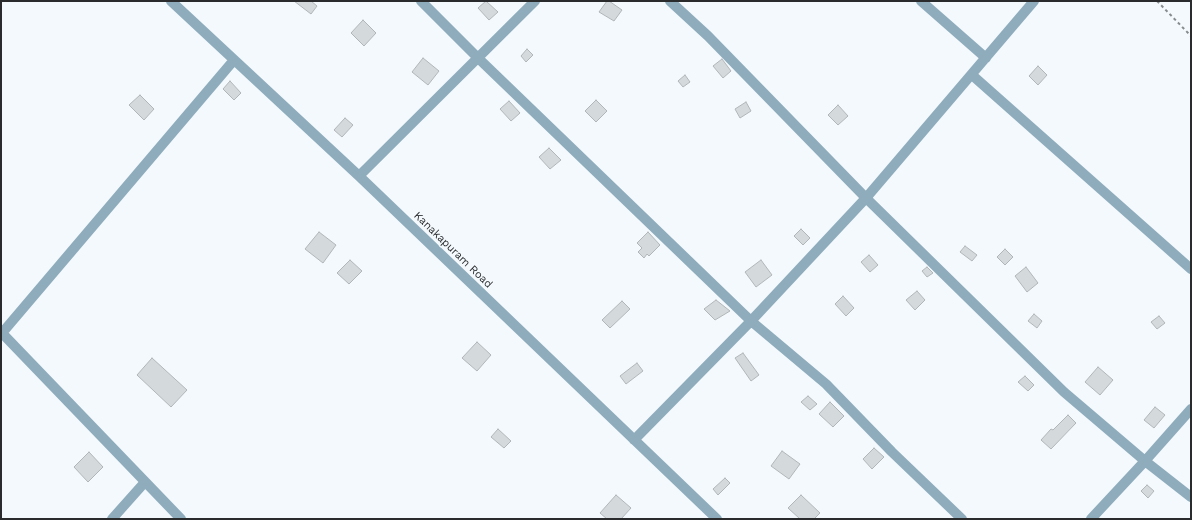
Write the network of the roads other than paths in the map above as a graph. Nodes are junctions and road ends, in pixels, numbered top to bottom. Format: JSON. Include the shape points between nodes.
{"nodes":[{"id":1,"x":171,"y":1,"type":"edge"},
{"id":2,"x":421,"y":1,"type":"edge"},
{"id":3,"x":535,"y":1,"type":"edge"},
{"id":4,"x":670,"y":1,"type":"edge"},
{"id":5,"x":921,"y":1,"type":"edge"},
{"id":6,"x":1034,"y":1,"type":"edge"},
{"id":7,"x":477,"y":57,"type":"junction"},
{"id":8,"x":986,"y":58,"type":"junction"},
{"id":9,"x":234,"y":60,"type":"junction"},
{"id":10,"x":972,"y":75,"type":"junction"},
{"id":11,"x":358,"y":176,"type":"junction"},
{"id":12,"x":866,"y":198,"type":"junction"},
{"id":13,"x":1191,"y":269,"type":"edge"},
{"id":14,"x":751,"y":322,"type":"junction"},
{"id":15,"x":1,"y":332,"type":"edge"},
{"id":16,"x":1191,"y":409,"type":"edge"},
{"id":17,"x":634,"y":440,"type":"junction"},
{"id":18,"x":1145,"y":461,"type":"junction"},
{"id":19,"x":145,"y":482,"type":"junction"},
{"id":20,"x":1191,"y":497,"type":"edge"},
{"id":21,"x":112,"y":519,"type":"edge"},
{"id":22,"x":181,"y":519,"type":"edge"},
{"id":23,"x":717,"y":519,"type":"edge"},
{"id":24,"x":962,"y":519,"type":"edge"},
{"id":25,"x":1091,"y":519,"type":"edge"}],
"edges":[{"from":1,"to":9,"type":"street","name":"Kanakapuram Road"},
{"from":2,"to":7,"type":"street"},
{"from":3,"to":7,"type":"street"},
{"from":4,"to":12,"type":"street","via":[[708,36]]},
{"from":5,"to":8,"type":"street"},
{"from":6,"to":8,"type":"street"},
{"from":7,"to":11,"type":"street"},
{"from":7,"to":14,"type":"street"},
{"from":8,"to":10,"type":"street"},
{"from":9,"to":11,"type":"street","name":"Kanakapuram Road"},
{"from":9,"to":15,"type":"street"},
{"from":10,"to":12,"type":"street"},
{"from":10,"to":13,"type":"street"},
{"from":11,"to":17,"type":"street","name":"Kanakapuram Road"},
{"from":12,"to":14,"type":"street"},
{"from":12,"to":18,"type":"street","via":[[1064,392]]},
{"from":14,"to":17,"type":"street"},
{"from":14,"to":24,"type":"street","via":[[826,384]]},
{"from":15,"to":19,"type":"street"},
{"from":16,"to":18,"type":"street"},
{"from":17,"to":23,"type":"street","name":"Kanakapuram Road"},
{"from":18,"to":20,"type":"street"},
{"from":18,"to":25,"type":"street"},
{"from":19,"to":21,"type":"street"},
{"from":19,"to":22,"type":"street"}]}
